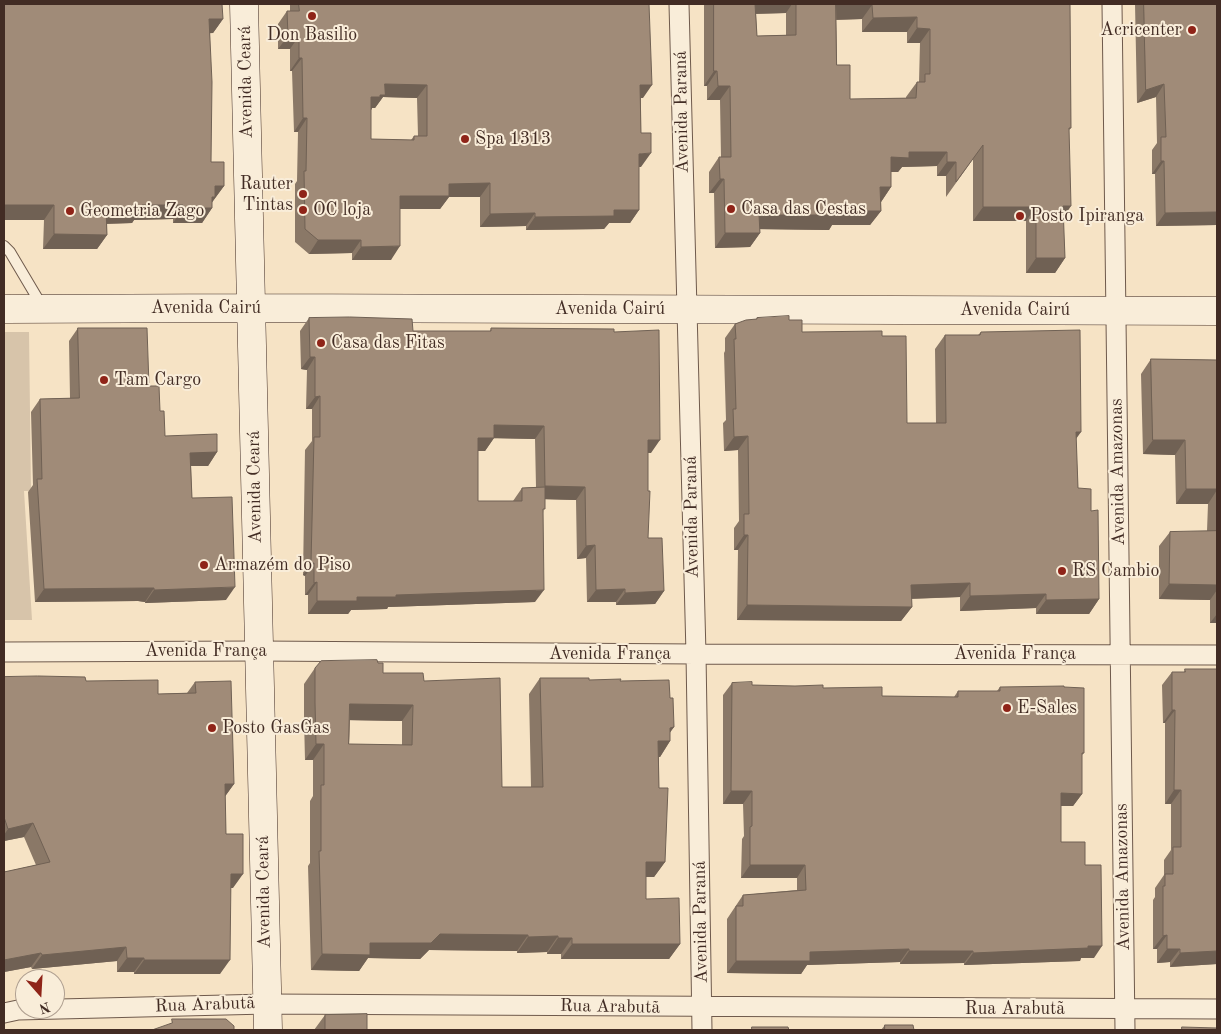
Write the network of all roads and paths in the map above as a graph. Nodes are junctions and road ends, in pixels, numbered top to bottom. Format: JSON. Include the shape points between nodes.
{"nodes":[{"id":1,"x":244,"y":4,"type":"edge"},
{"id":2,"x":679,"y":4,"type":"edge"},
{"id":3,"x":1112,"y":4,"type":"edge"},
{"id":4,"x":4,"y":246,"type":"edge"},
{"id":5,"x":43,"y":308,"type":"junction"},
{"id":6,"x":251,"y":308,"type":"junction"},
{"id":7,"x":4,"y":309,"type":"edge"},
{"id":8,"x":687,"y":309,"type":"junction"},
{"id":9,"x":1116,"y":311,"type":"junction"},
{"id":10,"x":1217,"y":311,"type":"edge"},
{"id":11,"x":259,"y":651,"type":"junction"},
{"id":12,"x":4,"y":652,"type":"edge"},
{"id":13,"x":696,"y":654,"type":"junction"},
{"id":14,"x":1120,"y":654,"type":"junction"},
{"id":15,"x":1217,"y":655,"type":"edge"},
{"id":16,"x":267,"y":1004,"type":"junction"},
{"id":17,"x":702,"y":1007,"type":"junction"},
{"id":18,"x":1125,"y":1009,"type":"junction"},
{"id":19,"x":1217,"y":1009,"type":"edge"},
{"id":20,"x":4,"y":1013,"type":"edge"},
{"id":21,"x":268,"y":1030,"type":"edge"},
{"id":22,"x":702,"y":1030,"type":"edge"},
{"id":23,"x":1125,"y":1030,"type":"edge"}],
"edges":[{"from":1,"to":6,"type":"main road","name":"Avenida Ceará"},
{"from":2,"to":8,"type":"street","name":"Avenida Paraná"},
{"from":3,"to":9,"type":"street","name":"Avenida Amazonas"},
{"from":4,"to":5,"type":"lane"},
{"from":5,"to":6,"type":"main road","name":"Avenida Cairú"},
{"from":5,"to":7,"type":"main road","name":"Avenida Cairú"},
{"from":6,"to":8,"type":"main road","name":"Avenida Cairú"},
{"from":6,"to":11,"type":"main road","name":"Avenida Ceará"},
{"from":8,"to":9,"type":"main road","name":"Avenida Cairú"},
{"from":8,"to":13,"type":"street","name":"Avenida Paraná"},
{"from":9,"to":10,"type":"main road","name":"Avenida Cairú"},
{"from":9,"to":14,"type":"street","name":"Avenida Amazonas"},
{"from":11,"to":12,"type":"street","name":"Avenida França"},
{"from":11,"to":13,"type":"street","name":"Avenida França"},
{"from":11,"to":16,"type":"main road","name":"Avenida Ceará"},
{"from":13,"to":14,"type":"street","name":"Avenida França"},
{"from":13,"to":17,"type":"street","name":"Avenida Paraná"},
{"from":14,"to":15,"type":"street","name":"Avenida França"},
{"from":14,"to":18,"type":"street","name":"Avenida Amazonas"},
{"from":16,"to":17,"type":"street","name":"Rua Arabutã"},
{"from":16,"to":20,"type":"street","name":"Rua Arabutã","via":[[18,1010]]},
{"from":16,"to":21,"type":"main road","name":"Avenida Ceará"},
{"from":17,"to":18,"type":"street","name":"Rua Arabutã"},
{"from":17,"to":22,"type":"street","name":"Avenida Paraná"},
{"from":18,"to":19,"type":"street","name":"Rua Arabutã"},
{"from":18,"to":23,"type":"street","name":"Avenida Amazonas"}]}
